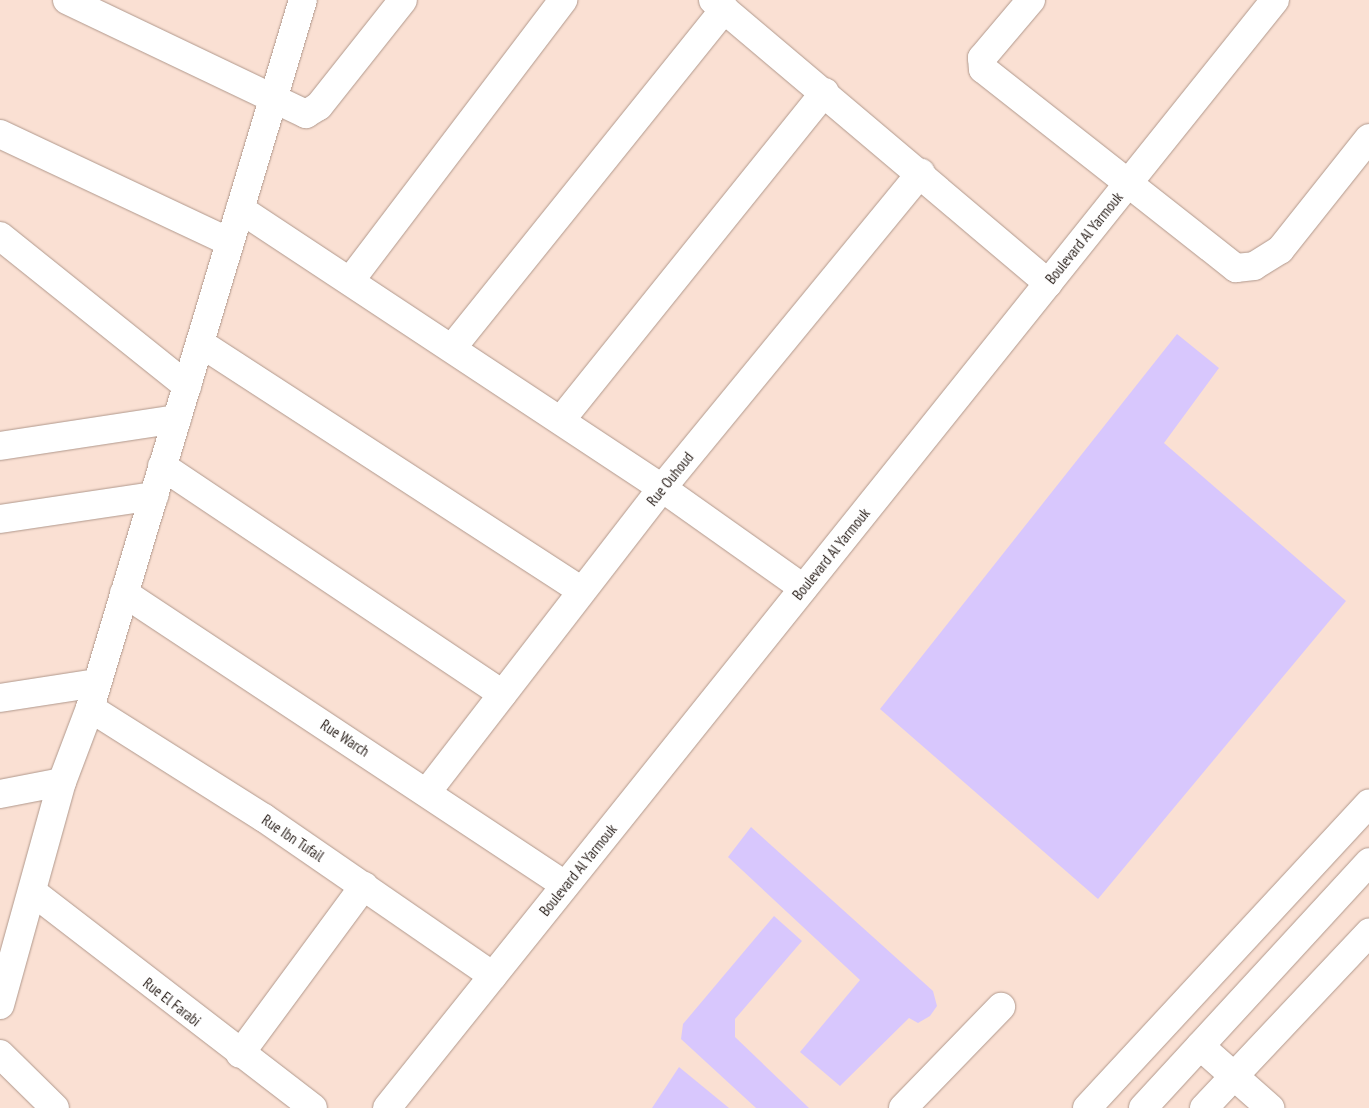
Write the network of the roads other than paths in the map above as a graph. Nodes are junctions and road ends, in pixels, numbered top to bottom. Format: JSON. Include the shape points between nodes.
{"nodes":[{"id":1,"x":67,"y":0,"type":"edge"},
{"id":2,"x":303,"y":0,"type":"edge"},
{"id":3,"x":403,"y":0,"type":"edge"},
{"id":4,"x":563,"y":0,"type":"edge"},
{"id":5,"x":1031,"y":0,"type":"edge"},
{"id":6,"x":1275,"y":0,"type":"edge"},
{"id":7,"x":719,"y":5,"type":"edge"},
{"id":8,"x":825,"y":92,"type":"junction"},
{"id":9,"x":275,"y":95,"type":"junction"},
{"id":10,"x":0,"y":134,"type":"edge"},
{"id":11,"x":1369,"y":138,"type":"edge"},
{"id":12,"x":921,"y":173,"type":"junction"},
{"id":13,"x":1129,"y":182,"type":"junction"},
{"id":14,"x":240,"y":209,"type":"junction"},
{"id":15,"x":0,"y":236,"type":"edge"},
{"id":16,"x":230,"y":242,"type":"junction"},
{"id":17,"x":350,"y":281,"type":"junction"},
{"id":18,"x":1048,"y":283,"type":"junction"},
{"id":19,"x":200,"y":343,"type":"junction"},
{"id":20,"x":452,"y":348,"type":"junction"},
{"id":21,"x":187,"y":386,"type":"junction"},
{"id":22,"x":177,"y":419,"type":"junction"},
{"id":23,"x":561,"y":420,"type":"junction"},
{"id":24,"x":0,"y":446,"type":"edge"},
{"id":25,"x":162,"y":466,"type":"junction"},
{"id":26,"x":662,"y":488,"type":"junction"},
{"id":27,"x":154,"y":496,"type":"junction"},
{"id":28,"x":0,"y":519,"type":"edge"},
{"id":29,"x":803,"y":588,"type":"junction"},
{"id":30,"x":582,"y":591,"type":"junction"},
{"id":31,"x":124,"y":593,"type":"junction"},
{"id":32,"x":503,"y":694,"type":"junction"},
{"id":33,"x":94,"y":695,"type":"junction"},
{"id":34,"x":0,"y":698,"type":"edge"},
{"id":35,"x":62,"y":782,"type":"junction"},
{"id":36,"x":426,"y":792,"type":"junction"},
{"id":37,"x":0,"y":794,"type":"edge"},
{"id":38,"x":1369,"y":803,"type":"edge"},
{"id":39,"x":1369,"y":862,"type":"edge"},
{"id":40,"x":566,"y":885,"type":"junction"},
{"id":41,"x":364,"y":886,"type":"junction"},
{"id":42,"x":34,"y":893,"type":"junction"},
{"id":43,"x":1369,"y":932,"type":"edge"},
{"id":44,"x":493,"y":976,"type":"junction"},
{"id":45,"x":0,"y":1005,"type":"edge"},
{"id":46,"x":1001,"y":1007,"type":"dead end"},
{"id":47,"x":1200,"y":1046,"type":"junction"},
{"id":48,"x":0,"y":1054,"type":"edge"},
{"id":49,"x":240,"y":1054,"type":"junction"},
{"id":50,"x":1234,"y":1075,"type":"junction"},
{"id":51,"x":55,"y":1108,"type":"edge"},
{"id":52,"x":313,"y":1108,"type":"edge"},
{"id":53,"x":387,"y":1108,"type":"edge"},
{"id":54,"x":903,"y":1108,"type":"edge"},
{"id":55,"x":1087,"y":1108,"type":"edge"},
{"id":56,"x":1143,"y":1108,"type":"edge"},
{"id":57,"x":1204,"y":1108,"type":"edge"},
{"id":58,"x":1270,"y":1108,"type":"edge"}],
"edges":[{"from":1,"to":9,"type":"main road"},
{"from":2,"to":9,"type":"main road"},
{"from":3,"to":9,"type":"main road","via":[[312,113]]},
{"from":4,"to":17,"type":"main road"},
{"from":5,"to":13,"type":"main road","via":[[982,58],[983,69]]},
{"from":6,"to":13,"type":"main road","name":"Boulevard Al Yarmouk"},
{"from":7,"to":8,"type":"main road"},
{"from":7,"to":20,"type":"main road"},
{"from":8,"to":12,"type":"main road"},
{"from":8,"to":23,"type":"main road"},
{"from":9,"to":14,"type":"main road"},
{"from":10,"to":16,"type":"main road"},
{"from":11,"to":13,"type":"main road","via":[[1280,250],[1254,266],[1236,268]]},
{"from":12,"to":18,"type":"main road"},
{"from":12,"to":26,"type":"main road","name":"Rue Ouhoud"},
{"from":13,"to":18,"type":"main road","name":"Boulevard Al Yarmouk"},
{"from":14,"to":16,"type":"main road"},
{"from":14,"to":17,"type":"main road"},
{"from":15,"to":21,"type":"main road"},
{"from":16,"to":19,"type":"main road"},
{"from":17,"to":20,"type":"main road"},
{"from":18,"to":29,"type":"main road","name":"Boulevard Al Yarmouk"},
{"from":19,"to":21,"type":"main road"},
{"from":19,"to":30,"type":"main road"},
{"from":20,"to":23,"type":"main road"},
{"from":21,"to":22,"type":"main road"},
{"from":22,"to":24,"type":"main road"},
{"from":22,"to":25,"type":"main road"},
{"from":23,"to":26,"type":"main road"},
{"from":25,"to":27,"type":"main road"},
{"from":25,"to":32,"type":"main road"},
{"from":26,"to":29,"type":"main road"},
{"from":26,"to":30,"type":"main road","name":"Rue Ouhoud"},
{"from":27,"to":28,"type":"main road"},
{"from":27,"to":31,"type":"main road"},
{"from":29,"to":40,"type":"main road","name":"Boulevard Al Yarmouk"},
{"from":30,"to":32,"type":"main road","name":"Rue Ouhoud"},
{"from":31,"to":33,"type":"main road"},
{"from":31,"to":36,"type":"main road","name":"Rue Warch"},
{"from":32,"to":36,"type":"main road","name":"Rue Ouhoud"},
{"from":33,"to":34,"type":"main road"},
{"from":33,"to":35,"type":"main road"},
{"from":33,"to":41,"type":"main road","name":"Rue Ibn Tufail"},
{"from":35,"to":37,"type":"main road"},
{"from":35,"to":42,"type":"main road"},
{"from":36,"to":40,"type":"main road","name":"Rue Warch"},
{"from":38,"to":55,"type":"main road"},
{"from":39,"to":47,"type":"main road"},
{"from":40,"to":44,"type":"main road","name":"Boulevard Al Yarmouk"},
{"from":41,"to":44,"type":"main road","name":"Rue Ibn Tufail"},
{"from":41,"to":49,"type":"main road"},
{"from":42,"to":45,"type":"main road"},
{"from":42,"to":49,"type":"main road","name":"Rue El Farabi"},
{"from":43,"to":50,"type":"main road"},
{"from":44,"to":53,"type":"main road","name":"Boulevard Al Yarmouk"},
{"from":46,"to":54,"type":"main road"},
{"from":47,"to":50,"type":"main road"},
{"from":47,"to":56,"type":"main road"},
{"from":48,"to":51,"type":"main road"},
{"from":49,"to":52,"type":"main road","name":"Rue El Farabi"},
{"from":50,"to":57,"type":"main road"},
{"from":50,"to":58,"type":"main road"}]}
